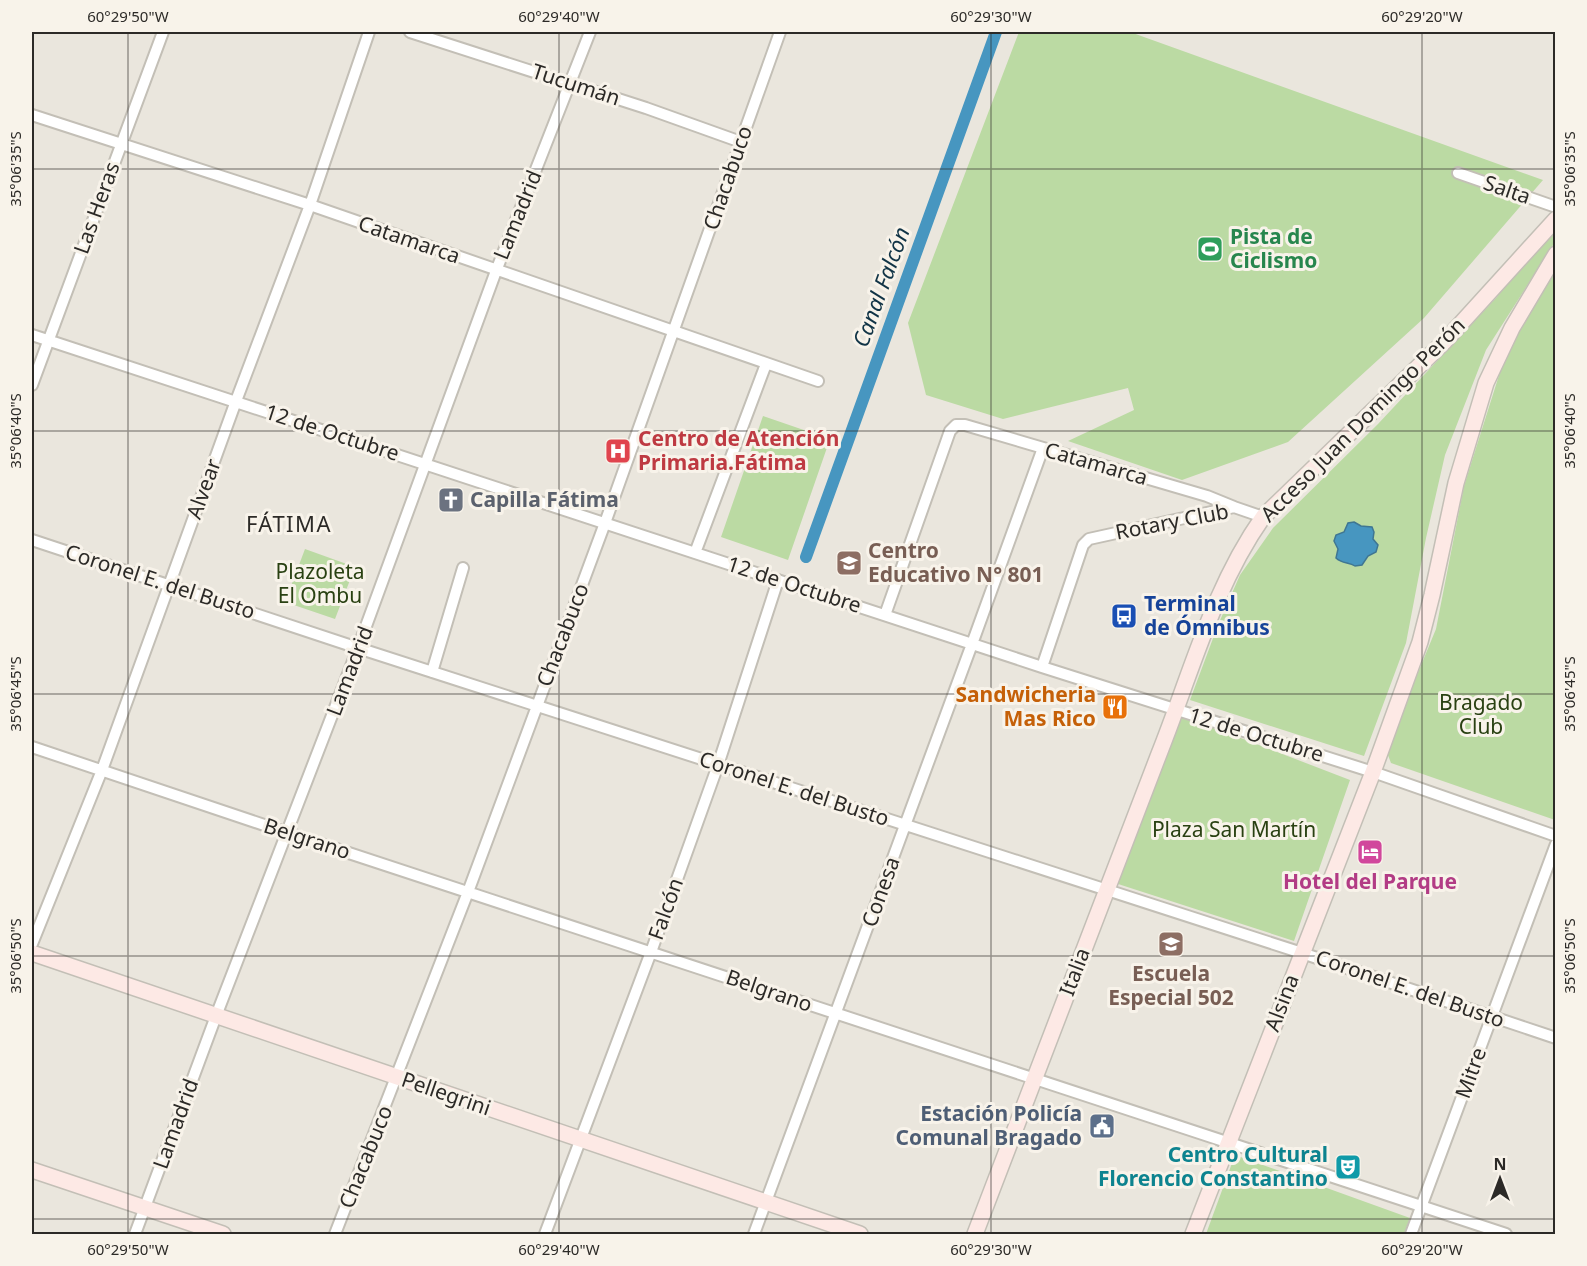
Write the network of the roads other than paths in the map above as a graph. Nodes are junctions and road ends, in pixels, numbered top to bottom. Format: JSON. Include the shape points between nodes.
{"nodes":[{"id":1,"x":164,"y":32,"type":"edge"},
{"id":2,"x":369,"y":32,"type":"edge"},
{"id":3,"x":410,"y":32,"type":"edge"},
{"id":4,"x":590,"y":32,"type":"edge"},
{"id":5,"x":780,"y":32,"type":"edge"},
{"id":6,"x":570,"y":84,"type":"junction"},
{"id":7,"x":32,"y":115,"type":"edge"},
{"id":8,"x":741,"y":142,"type":"junction"},
{"id":9,"x":121,"y":144,"type":"junction"},
{"id":10,"x":1458,"y":173,"type":"dead end"},
{"id":11,"x":310,"y":205,"type":"junction"},
{"id":12,"x":1556,"y":207,"type":"edge"},
{"id":13,"x":1556,"y":219,"type":"edge"},
{"id":14,"x":1556,"y":254,"type":"edge"},
{"id":15,"x":496,"y":271,"type":"junction"},
{"id":16,"x":675,"y":331,"type":"junction"},
{"id":17,"x":32,"y":334,"type":"edge"},
{"id":18,"x":48,"y":340,"type":"junction"},
{"id":19,"x":766,"y":364,"type":"junction"},
{"id":20,"x":818,"y":381,"type":"dead end"},
{"id":21,"x":32,"y":385,"type":"edge"},
{"id":22,"x":236,"y":401,"type":"junction"},
{"id":23,"x":1043,"y":448,"type":"junction"},
{"id":24,"x":427,"y":465,"type":"junction"},
{"id":25,"x":1234,"y":507,"type":"junction"},
{"id":26,"x":1263,"y":517,"type":"junction"},
{"id":27,"x":605,"y":523,"type":"junction"},
{"id":28,"x":32,"y":540,"type":"edge"},
{"id":29,"x":695,"y":553,"type":"junction"},
{"id":30,"x":464,"y":568,"type":"dead end"},
{"id":31,"x":778,"y":580,"type":"junction"},
{"id":32,"x":169,"y":584,"type":"junction"},
{"id":33,"x":885,"y":615,"type":"junction"},
{"id":34,"x":972,"y":644,"type":"junction"},
{"id":35,"x":358,"y":648,"type":"junction"},
{"id":36,"x":1042,"y":667,"type":"junction"},
{"id":37,"x":432,"y":672,"type":"junction"},
{"id":38,"x":537,"y":705,"type":"junction"},
{"id":39,"x":1177,"y":710,"type":"junction"},
{"id":40,"x":32,"y":747,"type":"edge"},
{"id":41,"x":718,"y":765,"type":"junction"},
{"id":42,"x":102,"y":770,"type":"junction"},
{"id":43,"x":1373,"y":772,"type":"junction"},
{"id":44,"x":906,"y":824,"type":"junction"},
{"id":45,"x":288,"y":833,"type":"junction"},
{"id":46,"x":1556,"y":836,"type":"edge"},
{"id":47,"x":1556,"y":844,"type":"edge"},
{"id":48,"x":1107,"y":890,"type":"junction"},
{"id":49,"x":468,"y":892,"type":"junction"},
{"id":50,"x":32,"y":944,"type":"edge"},
{"id":51,"x":651,"y":952,"type":"junction"},
{"id":52,"x":32,"y":953,"type":"edge"},
{"id":53,"x":1302,"y":953,"type":"junction"},
{"id":54,"x":836,"y":1014,"type":"junction"},
{"id":55,"x":216,"y":1016,"type":"junction"},
{"id":56,"x":1491,"y":1017,"type":"junction"},
{"id":57,"x":1556,"y":1038,"type":"edge"},
{"id":58,"x":397,"y":1077,"type":"junction"},
{"id":59,"x":1034,"y":1079,"type":"junction"},
{"id":60,"x":580,"y":1140,"type":"junction"},
{"id":61,"x":1229,"y":1143,"type":"junction"},
{"id":62,"x":32,"y":1170,"type":"edge"},
{"id":63,"x":766,"y":1203,"type":"junction"},
{"id":64,"x":1421,"y":1206,"type":"junction"},
{"id":65,"x":145,"y":1208,"type":"junction"},
{"id":66,"x":135,"y":1234,"type":"edge"},
{"id":67,"x":224,"y":1234,"type":"edge"},
{"id":68,"x":335,"y":1234,"type":"edge"},
{"id":69,"x":545,"y":1234,"type":"edge"},
{"id":70,"x":754,"y":1234,"type":"edge"},
{"id":71,"x":860,"y":1234,"type":"edge"},
{"id":72,"x":975,"y":1234,"type":"edge"},
{"id":73,"x":1193,"y":1234,"type":"edge"},
{"id":74,"x":1411,"y":1234,"type":"edge"},
{"id":75,"x":1506,"y":1234,"type":"edge"}],
"edges":[{"from":1,"to":9,"type":"street","name":"Las Heras"},
{"from":2,"to":11,"type":"street","name":"Alvear"},
{"from":3,"to":6,"type":"street","name":"Tucumán"},
{"from":4,"to":6,"type":"street","name":"Lamadrid"},
{"from":5,"to":8,"type":"street","name":"Chacabuco"},
{"from":6,"to":8,"type":"street","name":"Tucumán"},
{"from":6,"to":15,"type":"street","name":"Lamadrid"},
{"from":7,"to":9,"type":"street","name":"Catamarca"},
{"from":8,"to":16,"type":"street","name":"Chacabuco"},
{"from":9,"to":11,"type":"street","name":"Catamarca"},
{"from":9,"to":18,"type":"street","name":"Las Heras"},
{"from":10,"to":12,"type":"street","name":"Salta"},
{"from":11,"to":15,"type":"street","name":"Catamarca"},
{"from":11,"to":22,"type":"street","name":"Alvear"},
{"from":13,"to":26,"type":"main road","name":"Acceso Juan Domingo Perón","via":[[1445,341]]},
{"from":14,"to":43,"type":"main road","via":[[1512,328],[1486,383],[1456,483],[1420,642]]},
{"from":15,"to":16,"type":"street","name":"Catamarca"},
{"from":15,"to":24,"type":"street","name":"Lamadrid"},
{"from":16,"to":19,"type":"street","name":"Catamarca"},
{"from":16,"to":27,"type":"street","name":"Chacabuco"},
{"from":17,"to":18,"type":"street","name":"12 de Octubre"},
{"from":18,"to":21,"type":"street","name":"Las Heras"},
{"from":18,"to":22,"type":"street","name":"12 de Octubre"},
{"from":19,"to":20,"type":"street","name":"Catamarca"},
{"from":19,"to":29,"type":"street"},
{"from":22,"to":24,"type":"street","name":"12 de Octubre"},
{"from":22,"to":32,"type":"street","name":"Alvear"},
{"from":23,"to":25,"type":"street","name":"Catamarca"},
{"from":23,"to":33,"type":"street","name":"Catamarca","via":[[965,425],[956,425],[950,431]]},
{"from":23,"to":34,"type":"street","name":"Conesa"},
{"from":24,"to":27,"type":"street","name":"12 de Octubre"},
{"from":24,"to":35,"type":"street","name":"Lamadrid"},
{"from":25,"to":26,"type":"street","name":"Rotary Club"},
{"from":25,"to":36,"type":"street","name":"Rotary Club","via":[[1089,539],[1083,544]]},
{"from":26,"to":39,"type":"main road","name":"Acceso Juan Domingo Perón","via":[[1243,545],[1217,600]]},
{"from":27,"to":29,"type":"street","name":"12 de Octubre"},
{"from":27,"to":38,"type":"street","name":"Chacabuco"},
{"from":28,"to":32,"type":"street","name":"Coronel E. del Busto"},
{"from":29,"to":31,"type":"street","name":"12 de Octubre"},
{"from":30,"to":37,"type":"street"},
{"from":31,"to":33,"type":"street","name":"12 de Octubre"},
{"from":31,"to":41,"type":"street","name":"Falcón"},
{"from":32,"to":35,"type":"street","name":"Coronel E. del Busto"},
{"from":32,"to":42,"type":"street","name":"Alvear"},
{"from":33,"to":34,"type":"street","name":"12 de Octubre"},
{"from":34,"to":36,"type":"street","name":"12 de Octubre"},
{"from":34,"to":44,"type":"street","name":"Conesa"},
{"from":35,"to":37,"type":"street","name":"Coronel E. del Busto"},
{"from":35,"to":45,"type":"street","name":"Lamadrid"},
{"from":36,"to":39,"type":"street","name":"12 de Octubre"},
{"from":37,"to":38,"type":"street","name":"Coronel E. del Busto"},
{"from":38,"to":41,"type":"street","name":"Coronel E. del Busto"},
{"from":38,"to":49,"type":"street","name":"Chacabuco"},
{"from":39,"to":43,"type":"street","name":"12 de Octubre"},
{"from":39,"to":48,"type":"main road","name":"Italia"},
{"from":40,"to":42,"type":"street","name":"Belgrano"},
{"from":41,"to":44,"type":"street","name":"Coronel E. del Busto"},
{"from":41,"to":51,"type":"street","name":"Falcón"},
{"from":42,"to":45,"type":"street","name":"Belgrano"},
{"from":42,"to":50,"type":"street","name":"Alvear"},
{"from":43,"to":46,"type":"street","name":"12 de Octubre"},
{"from":43,"to":53,"type":"main road","name":"Alsina"},
{"from":44,"to":48,"type":"street","name":"Coronel E. del Busto"},
{"from":44,"to":54,"type":"street","name":"Conesa"},
{"from":45,"to":49,"type":"street","name":"Belgrano"},
{"from":45,"to":55,"type":"street","name":"Lamadrid"},
{"from":47,"to":56,"type":"street","name":"Mitre"},
{"from":48,"to":53,"type":"street","name":"Coronel E. del Busto"},
{"from":48,"to":59,"type":"main road","name":"Italia"},
{"from":49,"to":51,"type":"street","name":"Belgrano"},
{"from":49,"to":58,"type":"street","name":"Chacabuco"},
{"from":51,"to":54,"type":"street","name":"Belgrano"},
{"from":51,"to":60,"type":"street","name":"Falcón"},
{"from":52,"to":55,"type":"main road","name":"Pellegrini"},
{"from":53,"to":56,"type":"street","name":"Coronel E. del Busto"},
{"from":53,"to":61,"type":"main road","name":"Alsina"},
{"from":54,"to":59,"type":"street","name":"Belgrano"},
{"from":54,"to":63,"type":"street","name":"Conesa"},
{"from":55,"to":58,"type":"main road","name":"Pellegrini"},
{"from":55,"to":65,"type":"street","name":"Lamadrid"},
{"from":56,"to":57,"type":"street","name":"Coronel E. del Busto"},
{"from":56,"to":64,"type":"street","name":"Mitre"},
{"from":58,"to":60,"type":"main road","name":"Pellegrini"},
{"from":58,"to":68,"type":"street","name":"Chacabuco"},
{"from":59,"to":61,"type":"street","name":"Belgrano"},
{"from":59,"to":72,"type":"main road","name":"Italia"},
{"from":60,"to":63,"type":"main road","name":"Pellegrini"},
{"from":60,"to":69,"type":"street","name":"Falcón"},
{"from":61,"to":64,"type":"street","name":"Belgrano"},
{"from":61,"to":73,"type":"main road","name":"Alsina"},
{"from":62,"to":65,"type":"main road"},
{"from":63,"to":70,"type":"street","name":"Conesa"},
{"from":63,"to":71,"type":"main road","name":"Pellegrini"},
{"from":64,"to":74,"type":"street","name":"Mitre"},
{"from":64,"to":75,"type":"street","name":"Belgrano"},
{"from":65,"to":66,"type":"street","name":"Lamadrid"},
{"from":65,"to":67,"type":"main road"}]}
